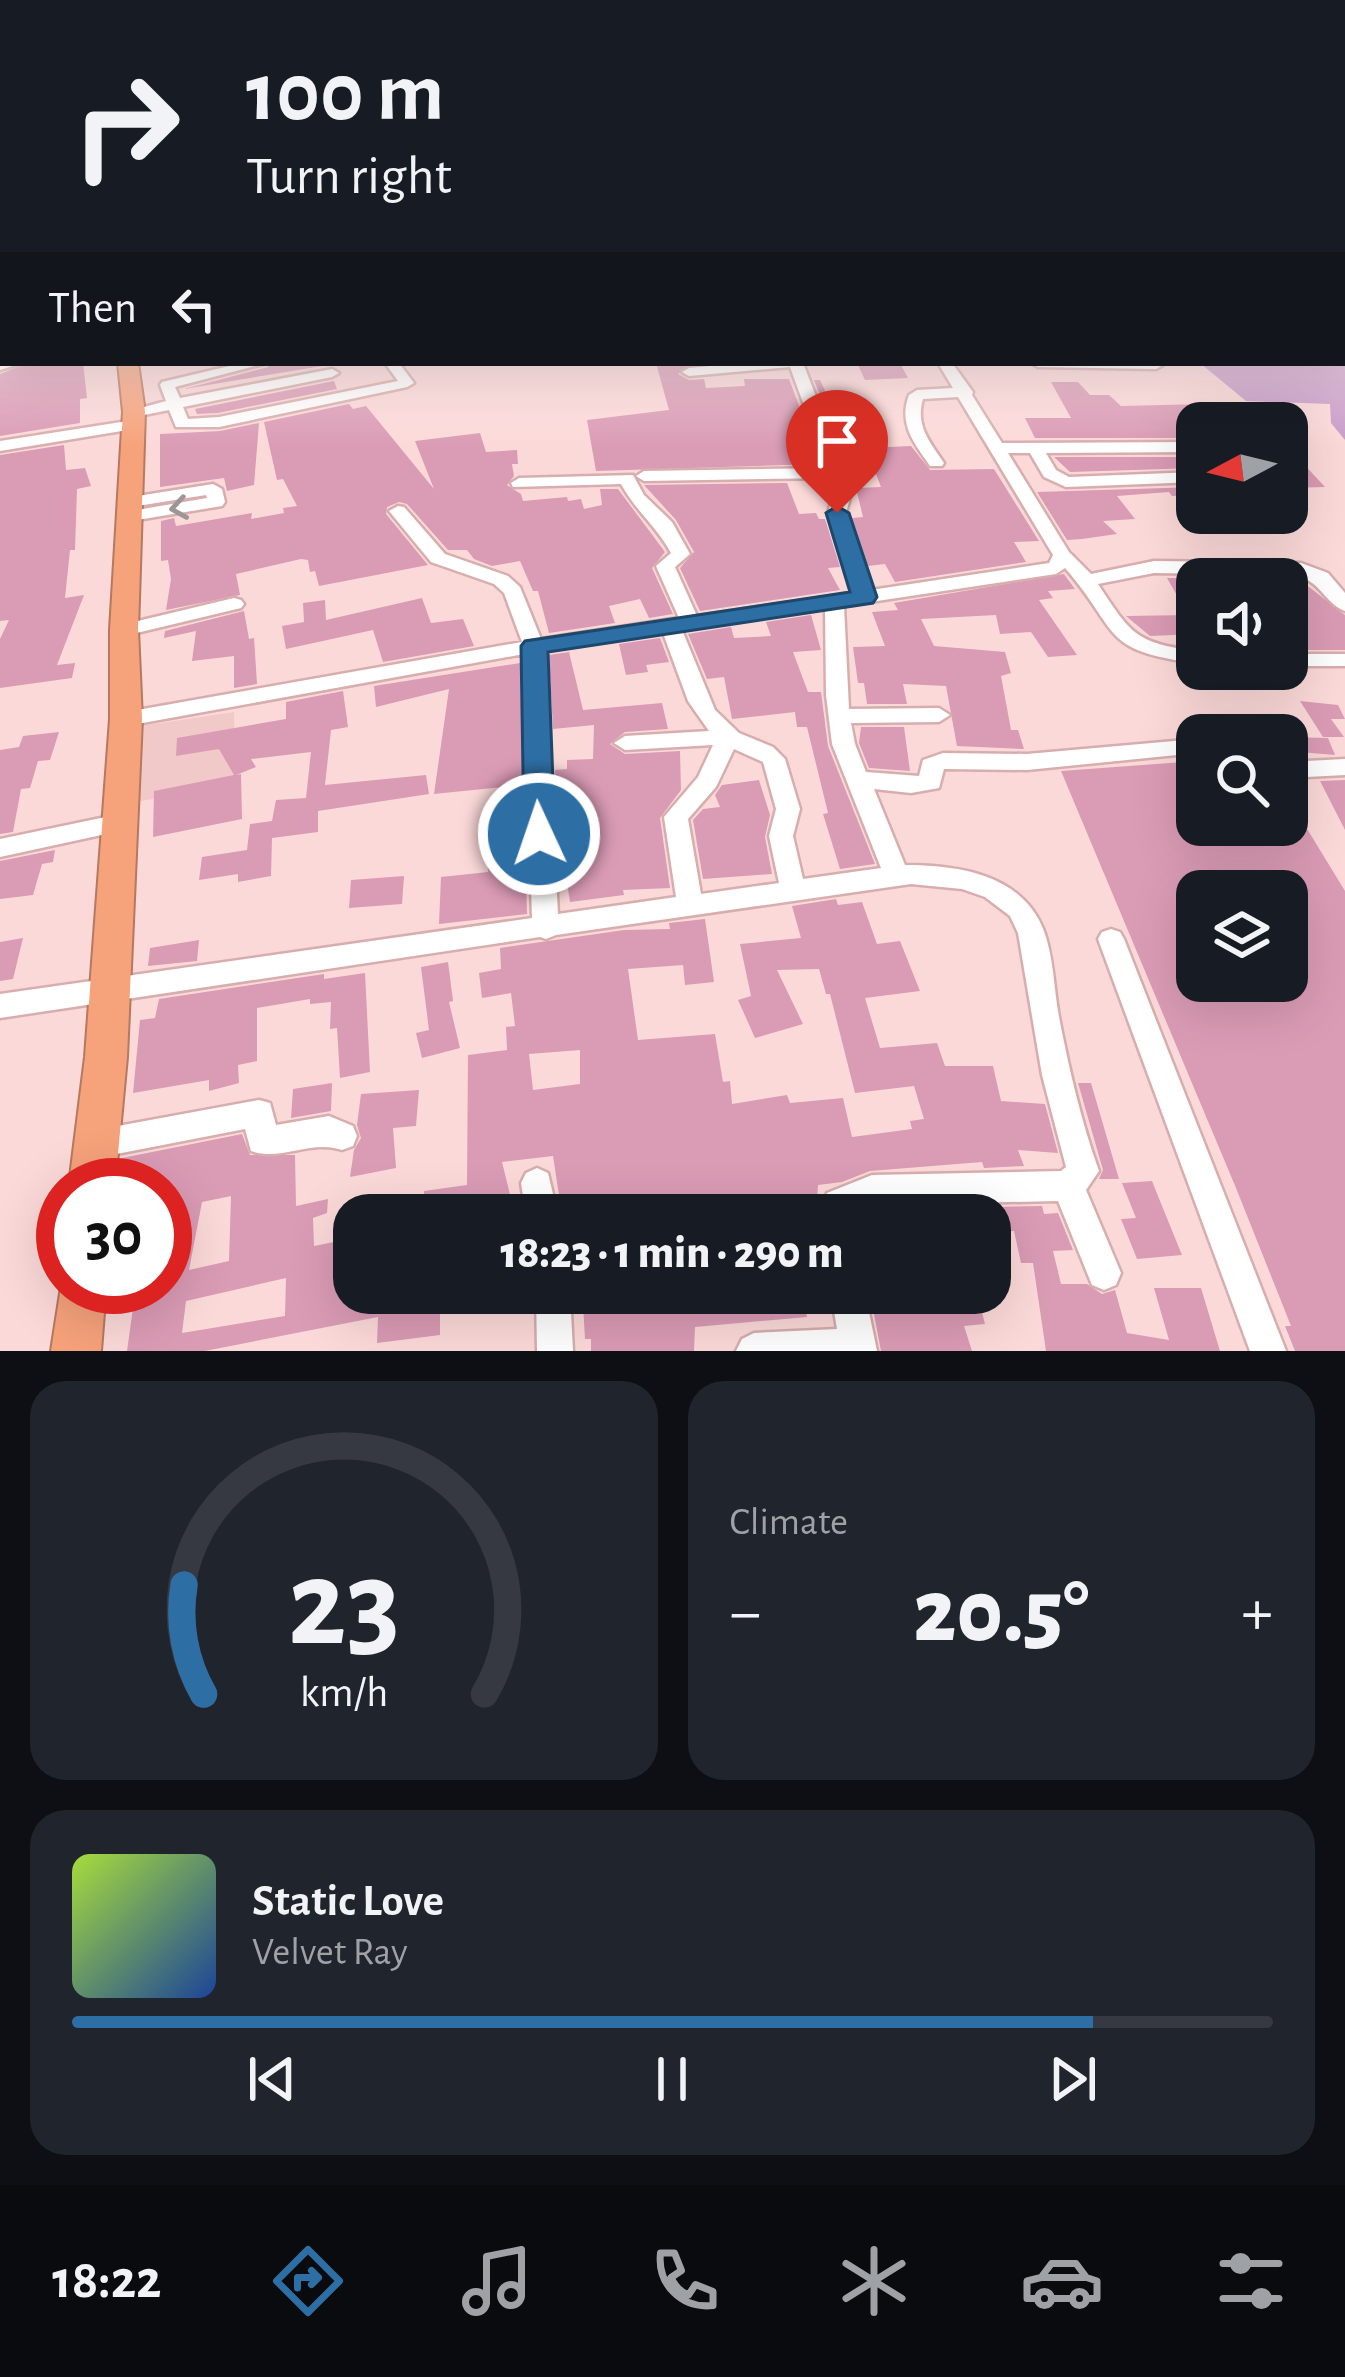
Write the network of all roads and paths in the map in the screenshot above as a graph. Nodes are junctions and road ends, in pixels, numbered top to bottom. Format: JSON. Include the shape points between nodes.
{"nodes":[{"id":1,"x":128,"y":366,"type":"edge"},
{"id":2,"x":246,"y":366,"type":"edge"},
{"id":3,"x":394,"y":366,"type":"edge"},
{"id":4,"x":758,"y":366,"type":"edge"},
{"id":5,"x":793,"y":366,"type":"edge"},
{"id":6,"x":947,"y":366,"type":"edge"},
{"id":7,"x":331,"y":368,"type":"edge"},
{"id":8,"x":689,"y":372,"type":"dead end"},
{"id":9,"x":967,"y":392,"type":"junction"},
{"id":10,"x":344,"y":397,"type":"junction"},
{"id":11,"x":173,"y":405,"type":"junction"},
{"id":12,"x":134,"y":419,"type":"junction"},
{"id":13,"x":0,"y":446,"type":"edge"},
{"id":14,"x":1176,"y":447,"type":"edge"},
{"id":15,"x":999,"y":448,"type":"junction"},
{"id":16,"x":1036,"y":448,"type":"junction"},
{"id":17,"x":936,"y":463,"type":"dead end"},
{"id":18,"x":835,"y":473,"type":"junction"},
{"id":19,"x":644,"y":476,"type":"dead end"},
{"id":20,"x":1176,"y":478,"type":"edge"},
{"id":21,"x":519,"y":483,"type":"dead end"},
{"id":22,"x":398,"y":511,"type":"dead end"},
{"id":23,"x":1062,"y":555,"type":"junction"},
{"id":24,"x":1089,"y":580,"type":"junction"},
{"id":25,"x":865,"y":597,"type":"junction"},
{"id":26,"x":834,"y":601,"type":"junction"},
{"id":27,"x":234,"y":604,"type":"dead end"},
{"id":28,"x":1345,"y":605,"type":"edge"},
{"id":29,"x":681,"y":625,"type":"junction"},
{"id":30,"x":124,"y":630,"type":"junction"},
{"id":31,"x":534,"y":646,"type":"junction"},
{"id":32,"x":1176,"y":653,"type":"edge"},
{"id":33,"x":1308,"y":660,"type":"edge"},
{"id":34,"x":1345,"y":660,"type":"edge"},
{"id":35,"x":939,"y":715,"type":"dead end"},
{"id":36,"x":840,"y":716,"type":"junction"},
{"id":37,"x":126,"y":718,"type":"junction"},
{"id":38,"x":728,"y":737,"type":"junction"},
{"id":39,"x":625,"y":743,"type":"dead end"},
{"id":40,"x":1176,"y":748,"type":"edge"},
{"id":41,"x":1345,"y":767,"type":"edge"},
{"id":42,"x":1308,"y":769,"type":"edge"},
{"id":43,"x":860,"y":779,"type":"junction"},
{"id":44,"x":120,"y":823,"type":"junction"},
{"id":45,"x":0,"y":848,"type":"edge"},
{"id":46,"x":896,"y":874,"type":"junction"},
{"id":47,"x":794,"y":890,"type":"junction"},
{"id":48,"x":689,"y":906,"type":"junction"},
{"id":49,"x":546,"y":928,"type":"junction"},
{"id":50,"x":1111,"y":938,"type":"dead end"},
{"id":51,"x":110,"y":990,"type":"junction"},
{"id":52,"x":0,"y":1006,"type":"edge"},
{"id":53,"x":342,"y":1136,"type":"dead end"},
{"id":54,"x":96,"y":1144,"type":"junction"},
{"id":55,"x":95,"y":1158,"type":"edge"},
{"id":56,"x":1068,"y":1186,"type":"junction"},
{"id":57,"x":859,"y":1194,"type":"edge"},
{"id":58,"x":1104,"y":1273,"type":"dead end"},
{"id":59,"x":79,"y":1314,"type":"edge"},
{"id":60,"x":554,"y":1314,"type":"edge"},
{"id":61,"x":852,"y":1314,"type":"edge"},
{"id":62,"x":858,"y":1348,"type":"edge"},
{"id":63,"x":76,"y":1351,"type":"edge"},
{"id":64,"x":555,"y":1351,"type":"edge"},
{"id":65,"x":754,"y":1351,"type":"edge"},
{"id":66,"x":1268,"y":1351,"type":"edge"}],
"edges":[{"from":1,"to":12,"type":"highway"},
{"from":2,"to":11,"type":"street","via":[[170,382]]},
{"from":3,"to":10,"type":"street","via":[[407,383]]},
{"from":4,"to":8,"type":"street"},
{"from":5,"to":18,"type":"street"},
{"from":6,"to":9,"type":"street"},
{"from":7,"to":10,"type":"street"},
{"from":7,"to":11,"type":"street"},
{"from":9,"to":15,"type":"street"},
{"from":9,"to":17,"type":"street","via":[[912,402],[912,430]]},
{"from":10,"to":11,"type":"street","via":[[192,426],[182,424]]},
{"from":11,"to":12,"type":"street"},
{"from":12,"to":13,"type":"street"},
{"from":12,"to":30,"type":"highway"},
{"from":14,"to":16,"type":"street"},
{"from":15,"to":16,"type":"street"},
{"from":15,"to":23,"type":"street"},
{"from":16,"to":20,"type":"street","via":[[1066,482]]},
{"from":18,"to":19,"type":"street"},
{"from":18,"to":25,"type":"street","via":[[843,490],[837,513]]},
{"from":21,"to":29,"type":"street","via":[[628,479],[680,554],[665,566]]},
{"from":22,"to":31,"type":"street","via":[[438,558],[513,590]]},
{"from":23,"to":24,"type":"street"},
{"from":23,"to":25,"type":"street","via":[[1056,568]]},
{"from":24,"to":28,"type":"street","via":[[1154,567],[1301,569]]},
{"from":24,"to":32,"type":"street","via":[[1127,639]]},
{"from":25,"to":26,"type":"street"},
{"from":26,"to":29,"type":"street"},
{"from":26,"to":36,"type":"street"},
{"from":27,"to":30,"type":"street"},
{"from":29,"to":31,"type":"street"},
{"from":29,"to":38,"type":"street","via":[[685,679]]},
{"from":30,"to":37,"type":"highway"},
{"from":31,"to":37,"type":"street"},
{"from":31,"to":49,"type":"street"},
{"from":33,"to":34,"type":"street"},
{"from":35,"to":36,"type":"street"},
{"from":36,"to":43,"type":"street"},
{"from":37,"to":44,"type":"highway"},
{"from":38,"to":39,"type":"street"},
{"from":38,"to":47,"type":"street","via":[[774,759],[788,809],[781,836]]},
{"from":38,"to":48,"type":"street","via":[[708,781],[676,817]]},
{"from":40,"to":43,"type":"street","via":[[943,761],[931,765],[932,782],[919,785]]},
{"from":41,"to":42,"type":"street"},
{"from":43,"to":46,"type":"street"},
{"from":44,"to":45,"type":"street"},
{"from":44,"to":51,"type":"highway"},
{"from":46,"to":47,"type":"street"},
{"from":46,"to":56,"type":"street","via":[[979,884],[1021,911],[1083,1171]]},
{"from":47,"to":48,"type":"street"},
{"from":48,"to":49,"type":"street"},
{"from":49,"to":51,"type":"street"},
{"from":50,"to":66,"type":"street"},
{"from":51,"to":52,"type":"street"},
{"from":51,"to":54,"type":"highway"},
{"from":53,"to":54,"type":"street","via":[[329,1130],[262,1141],[259,1112]]},
{"from":54,"to":55,"type":"highway"},
{"from":56,"to":57,"type":"street"},
{"from":56,"to":58,"type":"street"},
{"from":59,"to":63,"type":"highway"},
{"from":60,"to":64,"type":"street"},
{"from":61,"to":62,"type":"street"},
{"from":62,"to":65,"type":"street"}]}
